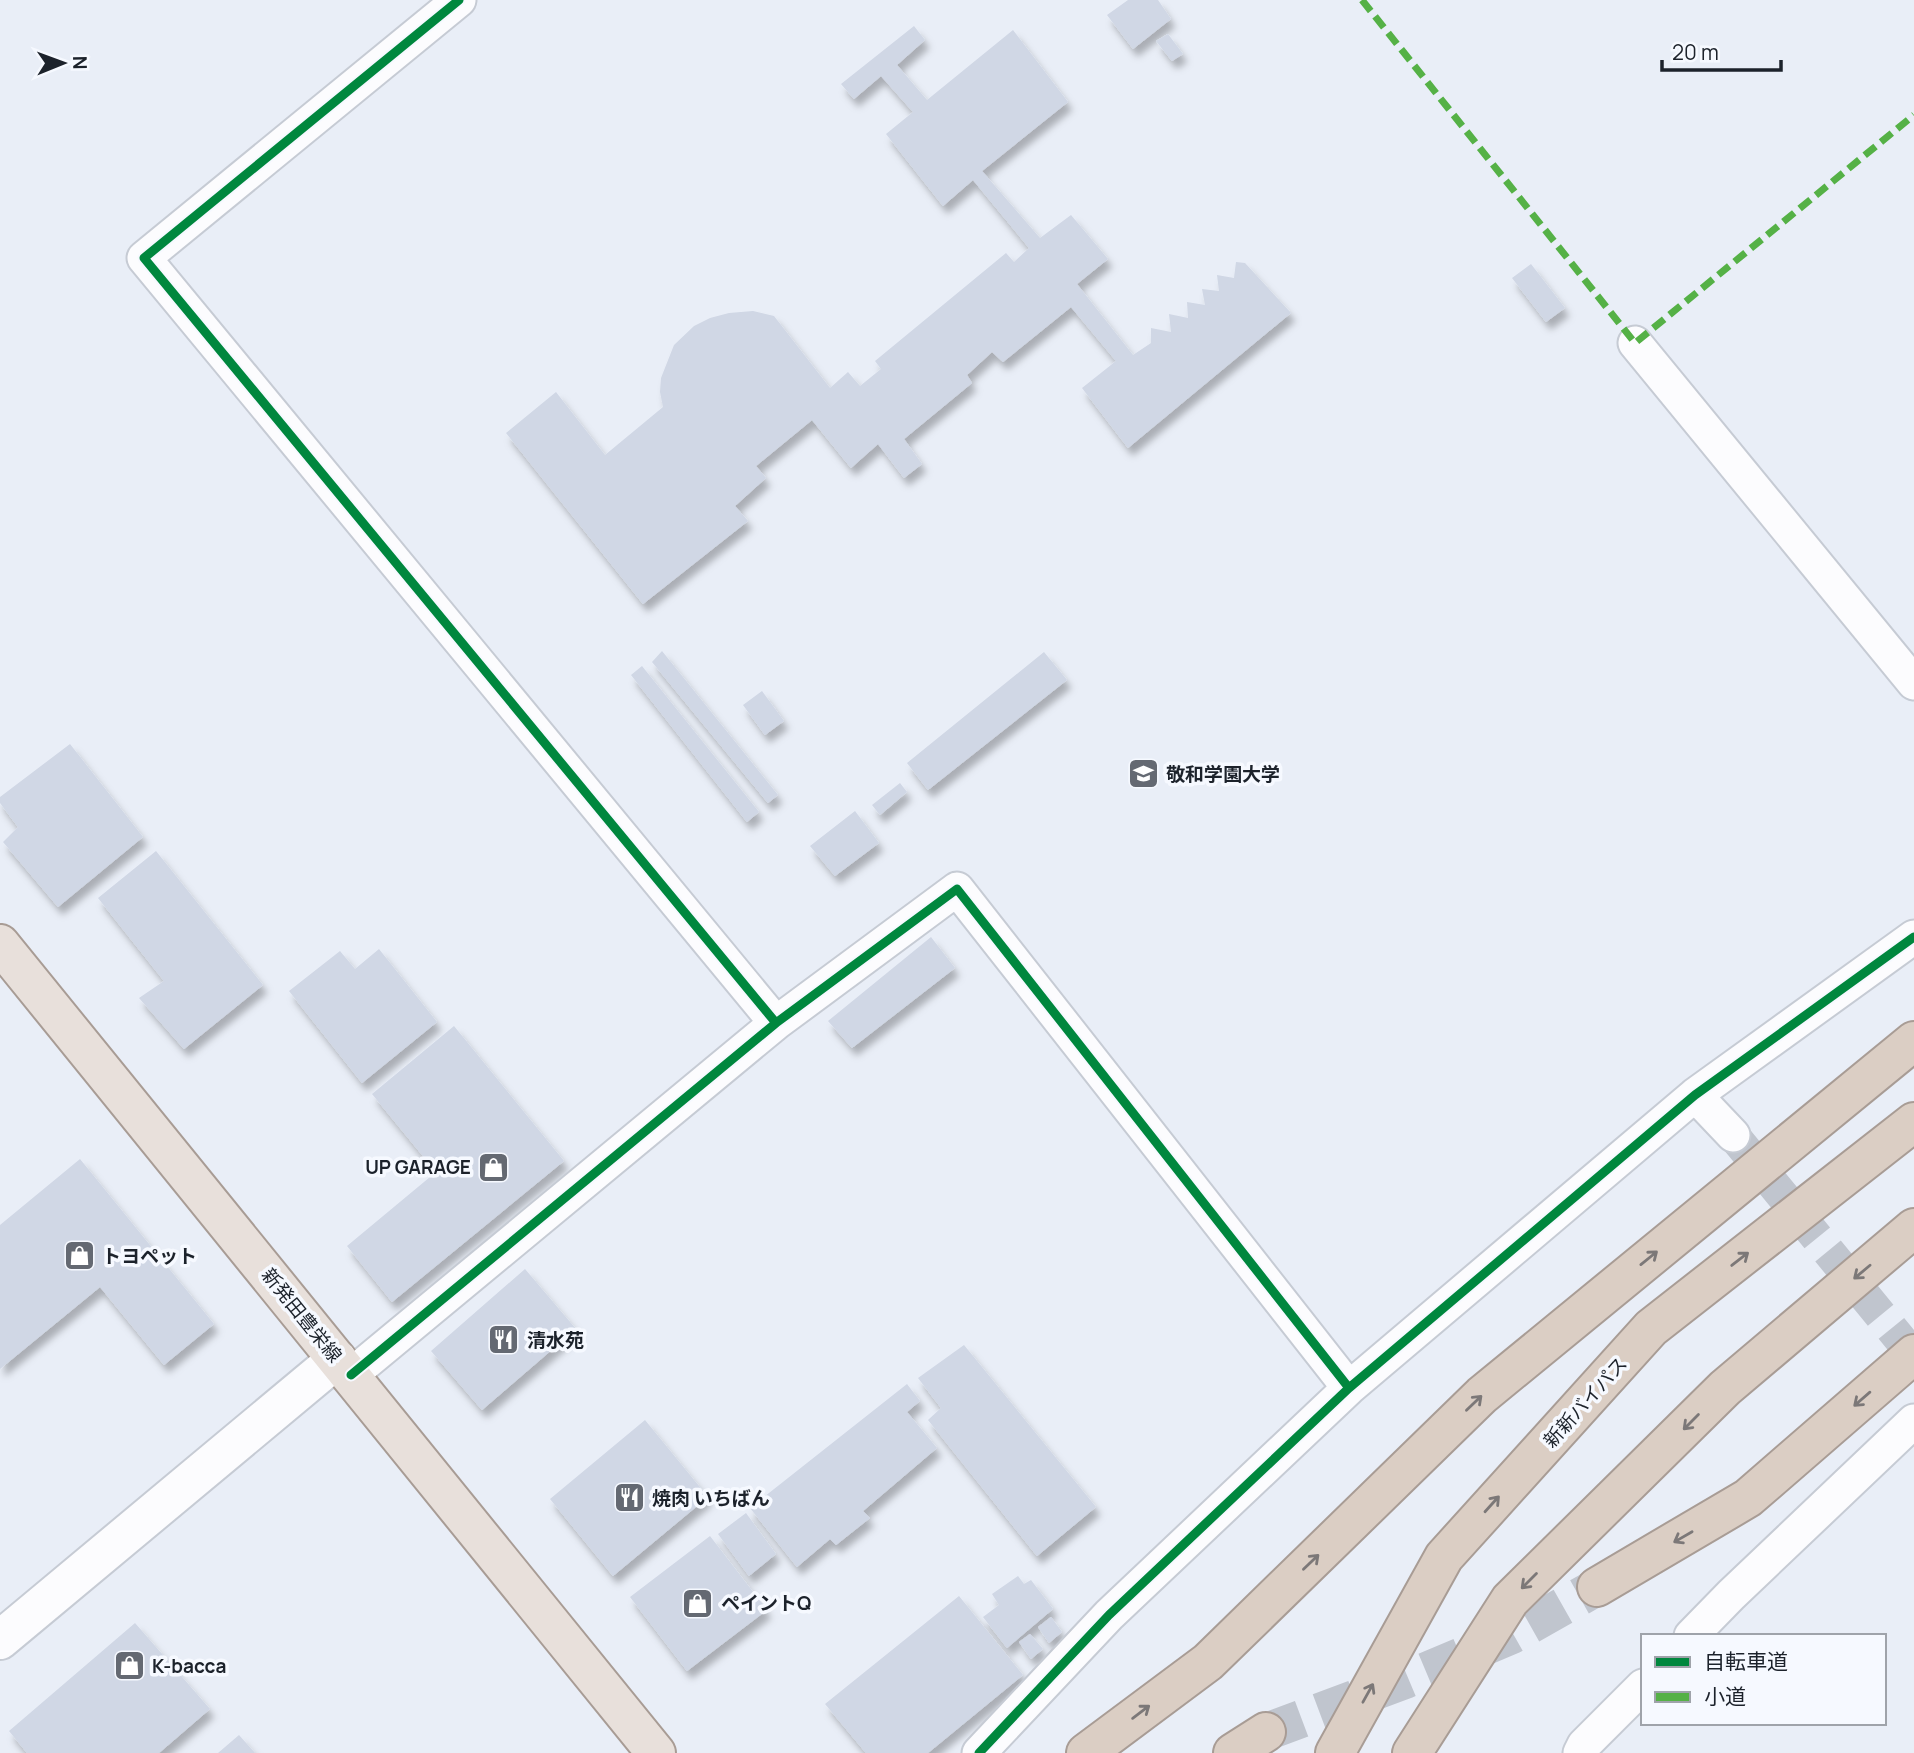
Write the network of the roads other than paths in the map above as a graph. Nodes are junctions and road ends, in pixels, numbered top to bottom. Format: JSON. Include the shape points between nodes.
{"nodes":[{"id":1,"x":459,"y":0,"type":"edge"},
{"id":2,"x":1635,"y":343,"type":"dead end"},
{"id":3,"x":1914,"y":683,"type":"edge"},
{"id":4,"x":1914,"y":937,"type":"edge"},
{"id":5,"x":0,"y":944,"type":"edge"},
{"id":6,"x":776,"y":1023,"type":"junction"},
{"id":7,"x":1914,"y":1041,"type":"edge"},
{"id":8,"x":1695,"y":1095,"type":"junction"},
{"id":9,"x":1914,"y":1122,"type":"edge"},
{"id":10,"x":1733,"y":1135,"type":"tunnel mouth"},
{"id":11,"x":1914,"y":1228,"type":"edge"},
{"id":12,"x":1914,"y":1354,"type":"edge"},
{"id":13,"x":344,"y":1367,"type":"junction"},
{"id":14,"x":1349,"y":1388,"type":"junction"},
{"id":15,"x":1914,"y":1421,"type":"edge"},
{"id":16,"x":1597,"y":1587,"type":"tunnel mouth"},
{"id":17,"x":1693,"y":1634,"type":"edge"},
{"id":18,"x":0,"y":1640,"type":"edge"},
{"id":19,"x":1641,"y":1688,"type":"edge"},
{"id":20,"x":1266,"y":1732,"type":"tunnel mouth"},
{"id":21,"x":656,"y":1753,"type":"edge"},
{"id":22,"x":979,"y":1753,"type":"edge"},
{"id":23,"x":1086,"y":1753,"type":"edge"},
{"id":24,"x":1233,"y":1753,"type":"edge"},
{"id":25,"x":1335,"y":1753,"type":"edge"},
{"id":26,"x":1412,"y":1753,"type":"edge"},
{"id":27,"x":1580,"y":1753,"type":"edge"}],
"edges":[{"from":1,"to":6,"type":"street","via":[[144,258]]},
{"from":2,"to":3,"type":"street"},
{"from":4,"to":8,"type":"street"},
{"from":5,"to":13,"type":"main road","name":"新発田豊栄線"},
{"from":6,"to":13,"type":"street"},
{"from":6,"to":14,"type":"street","via":[[957,889]]},
{"from":23,"to":7,"type":"highway","one_way":true,"via":[[1208,1662],[1482,1395]]},
{"from":8,"to":10,"type":"street"},
{"from":8,"to":14,"type":"street"},
{"from":25,"to":9,"type":"highway","name":"新新バイパス","one_way":true,"via":[[1444,1557],[1651,1328]]},
{"from":11,"to":26,"type":"highway","one_way":true,"via":[[1724,1388],[1510,1600]]},
{"from":12,"to":16,"type":"highway","one_way":true,"via":[[1748,1498]]},
{"from":13,"to":18,"type":"street"},
{"from":13,"to":21,"type":"main road","name":"新発田豊栄線"},
{"from":14,"to":22,"type":"street","via":[[1109,1615]]},
{"from":15,"to":17,"type":"street"},
{"from":19,"to":27,"type":"street"},
{"from":20,"to":24,"type":"highway"}]}
